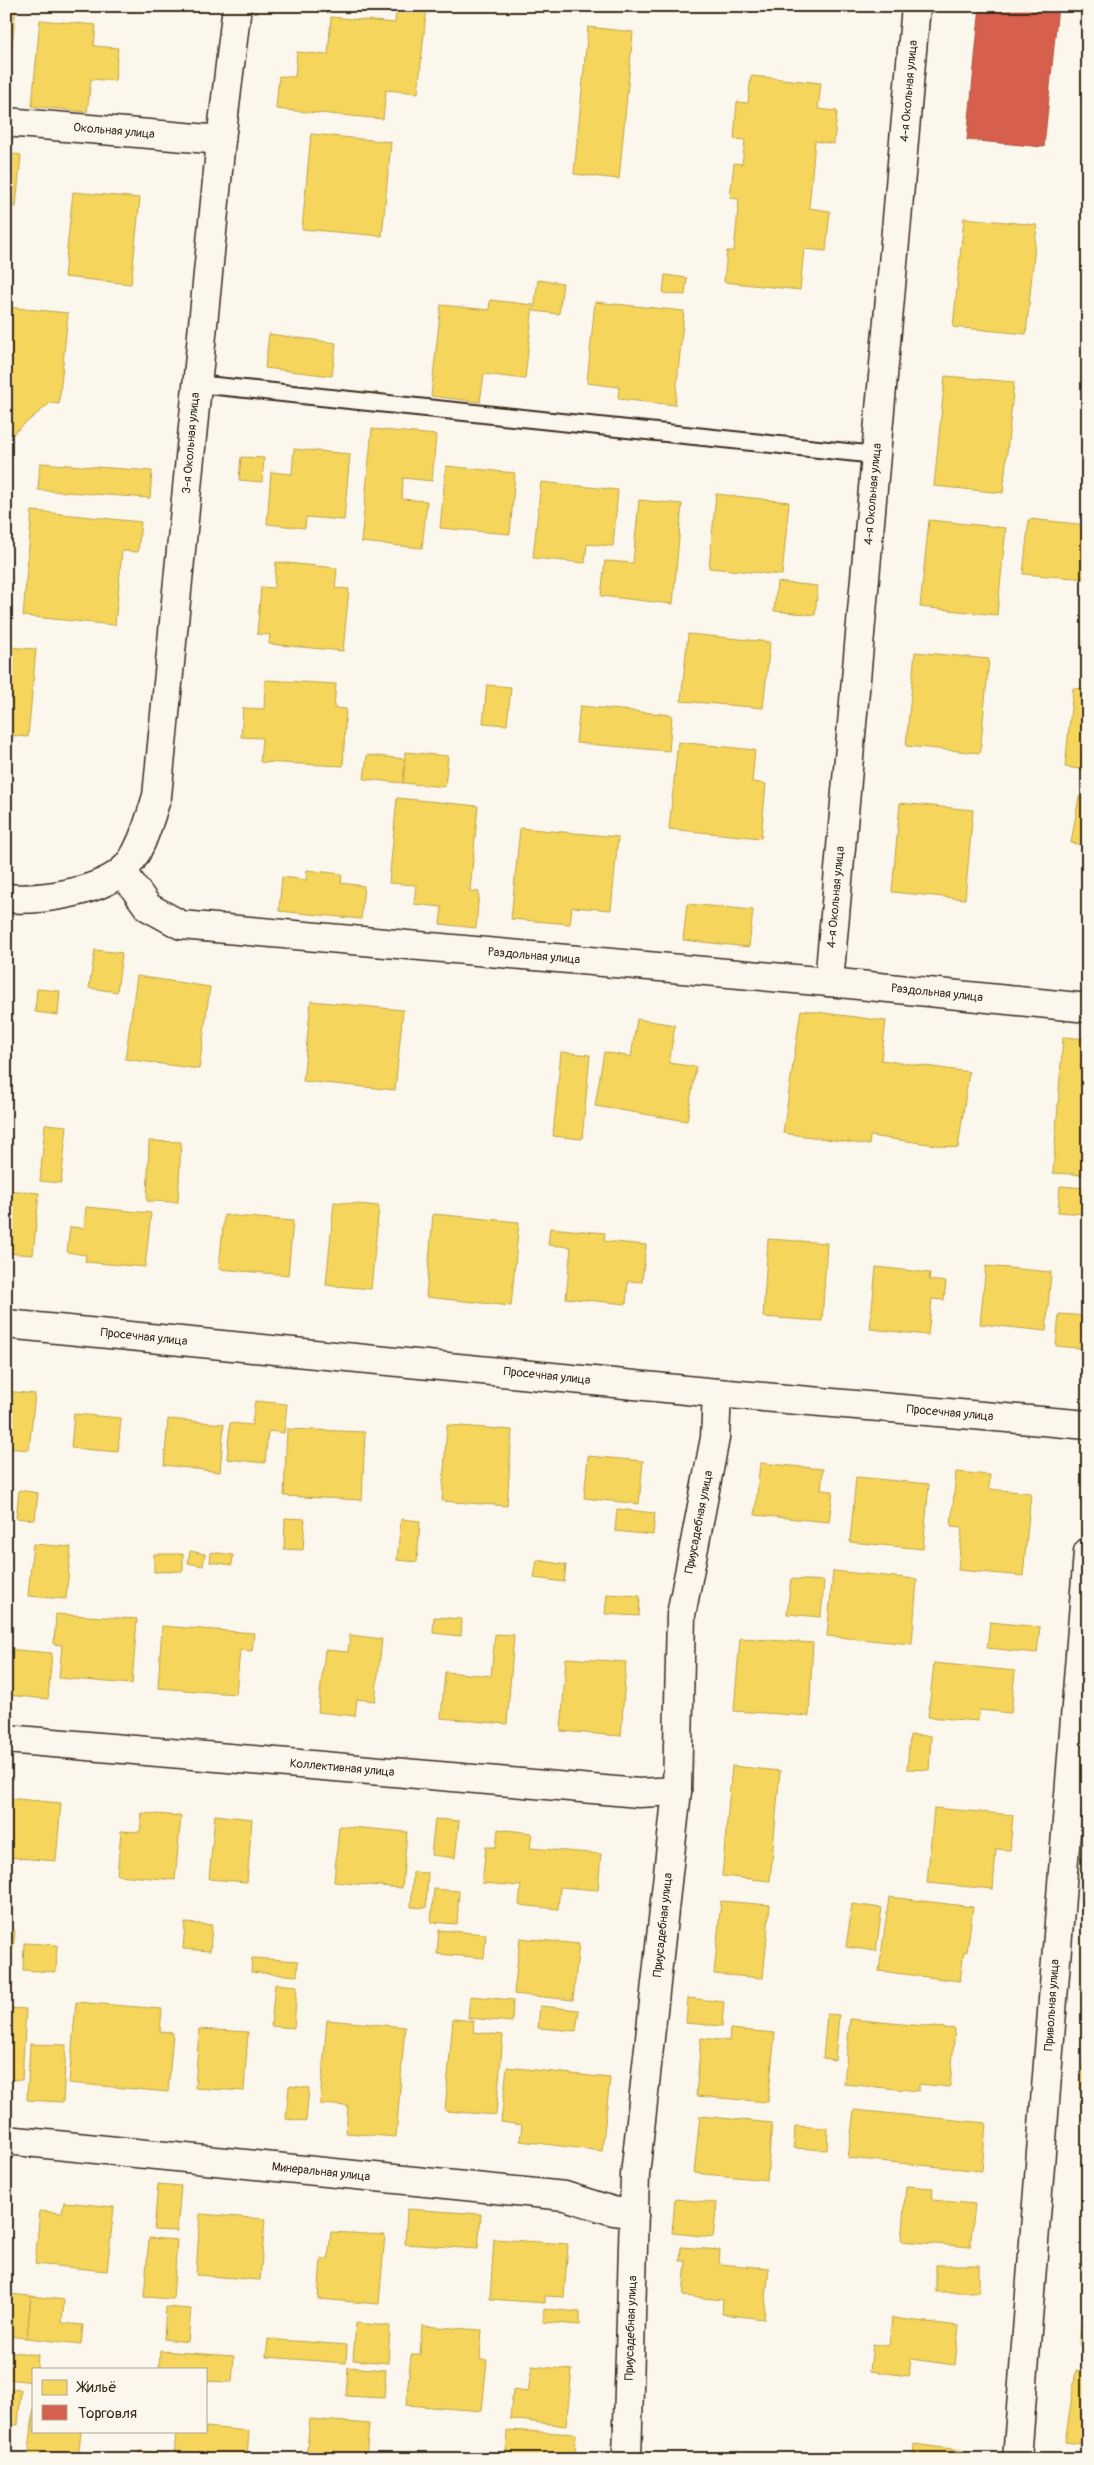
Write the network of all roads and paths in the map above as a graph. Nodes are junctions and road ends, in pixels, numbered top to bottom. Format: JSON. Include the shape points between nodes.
{"nodes":[{"id":1,"x":237,"y":6,"type":"edge"},
{"id":2,"x":916,"y":6,"type":"edge"},
{"id":3,"x":6,"y":122,"type":"edge"},
{"id":4,"x":221,"y":140,"type":"junction"},
{"id":5,"x":197,"y":384,"type":"junction"},
{"id":6,"x":876,"y":455,"type":"junction"},
{"id":7,"x":122,"y":871,"type":"junction"},
{"id":8,"x":6,"y":898,"type":"edge"},
{"id":9,"x":829,"y":982,"type":"junction"},
{"id":10,"x":1088,"y":1008,"type":"edge"},
{"id":11,"x":6,"y":1324,"type":"edge"},
{"id":12,"x":717,"y":1393,"type":"junction"},
{"id":13,"x":1088,"y":1425,"type":"edge"},
{"id":14,"x":1088,"y":1552,"type":"edge"},
{"id":15,"x":6,"y":1739,"type":"edge"},
{"id":16,"x":678,"y":1791,"type":"junction"},
{"id":17,"x":6,"y":2140,"type":"edge"},
{"id":18,"x":634,"y":2214,"type":"junction"},
{"id":19,"x":627,"y":2459,"type":"edge"},
{"id":20,"x":1017,"y":2459,"type":"edge"}],
"edges":[{"from":1,"to":4,"type":"street","name":"3-я Окольная улица"},
{"from":2,"to":6,"type":"street","name":"4-я Окольная улица"},
{"from":3,"to":4,"type":"street","name":"Окольная улица"},
{"from":4,"to":5,"type":"street","name":"3-я Окольная улица"},
{"from":5,"to":6,"type":"lane"},
{"from":5,"to":7,"type":"street","name":"3-я Окольная улица","via":[[157,796],[142,842]]},
{"from":6,"to":9,"type":"street","name":"4-я Окольная улица"},
{"from":7,"to":8,"type":"street","via":[[98,884],[63,894]]},
{"from":7,"to":9,"type":"street","name":"Раздольная улица","via":[[148,907],[181,925]]},
{"from":9,"to":10,"type":"street","name":"Раздольная улица"},
{"from":11,"to":12,"type":"street","name":"Просечная улица"},
{"from":12,"to":13,"type":"street","name":"Просечная улица"},
{"from":12,"to":16,"type":"street","name":"Приусадебная улица","via":[[715,1438],[682,1615]]},
{"from":14,"to":20,"type":"street","name":"Привольная улица"},
{"from":15,"to":16,"type":"street","name":"Коллективная улица","via":[[639,1794]]},
{"from":16,"to":18,"type":"street","name":"Приусадебная улица","via":[[635,2175]]},
{"from":17,"to":18,"type":"street","name":"Минеральная улица","via":[[565,2196]]},
{"from":18,"to":19,"type":"street","name":"Приусадебная улица"}]}
